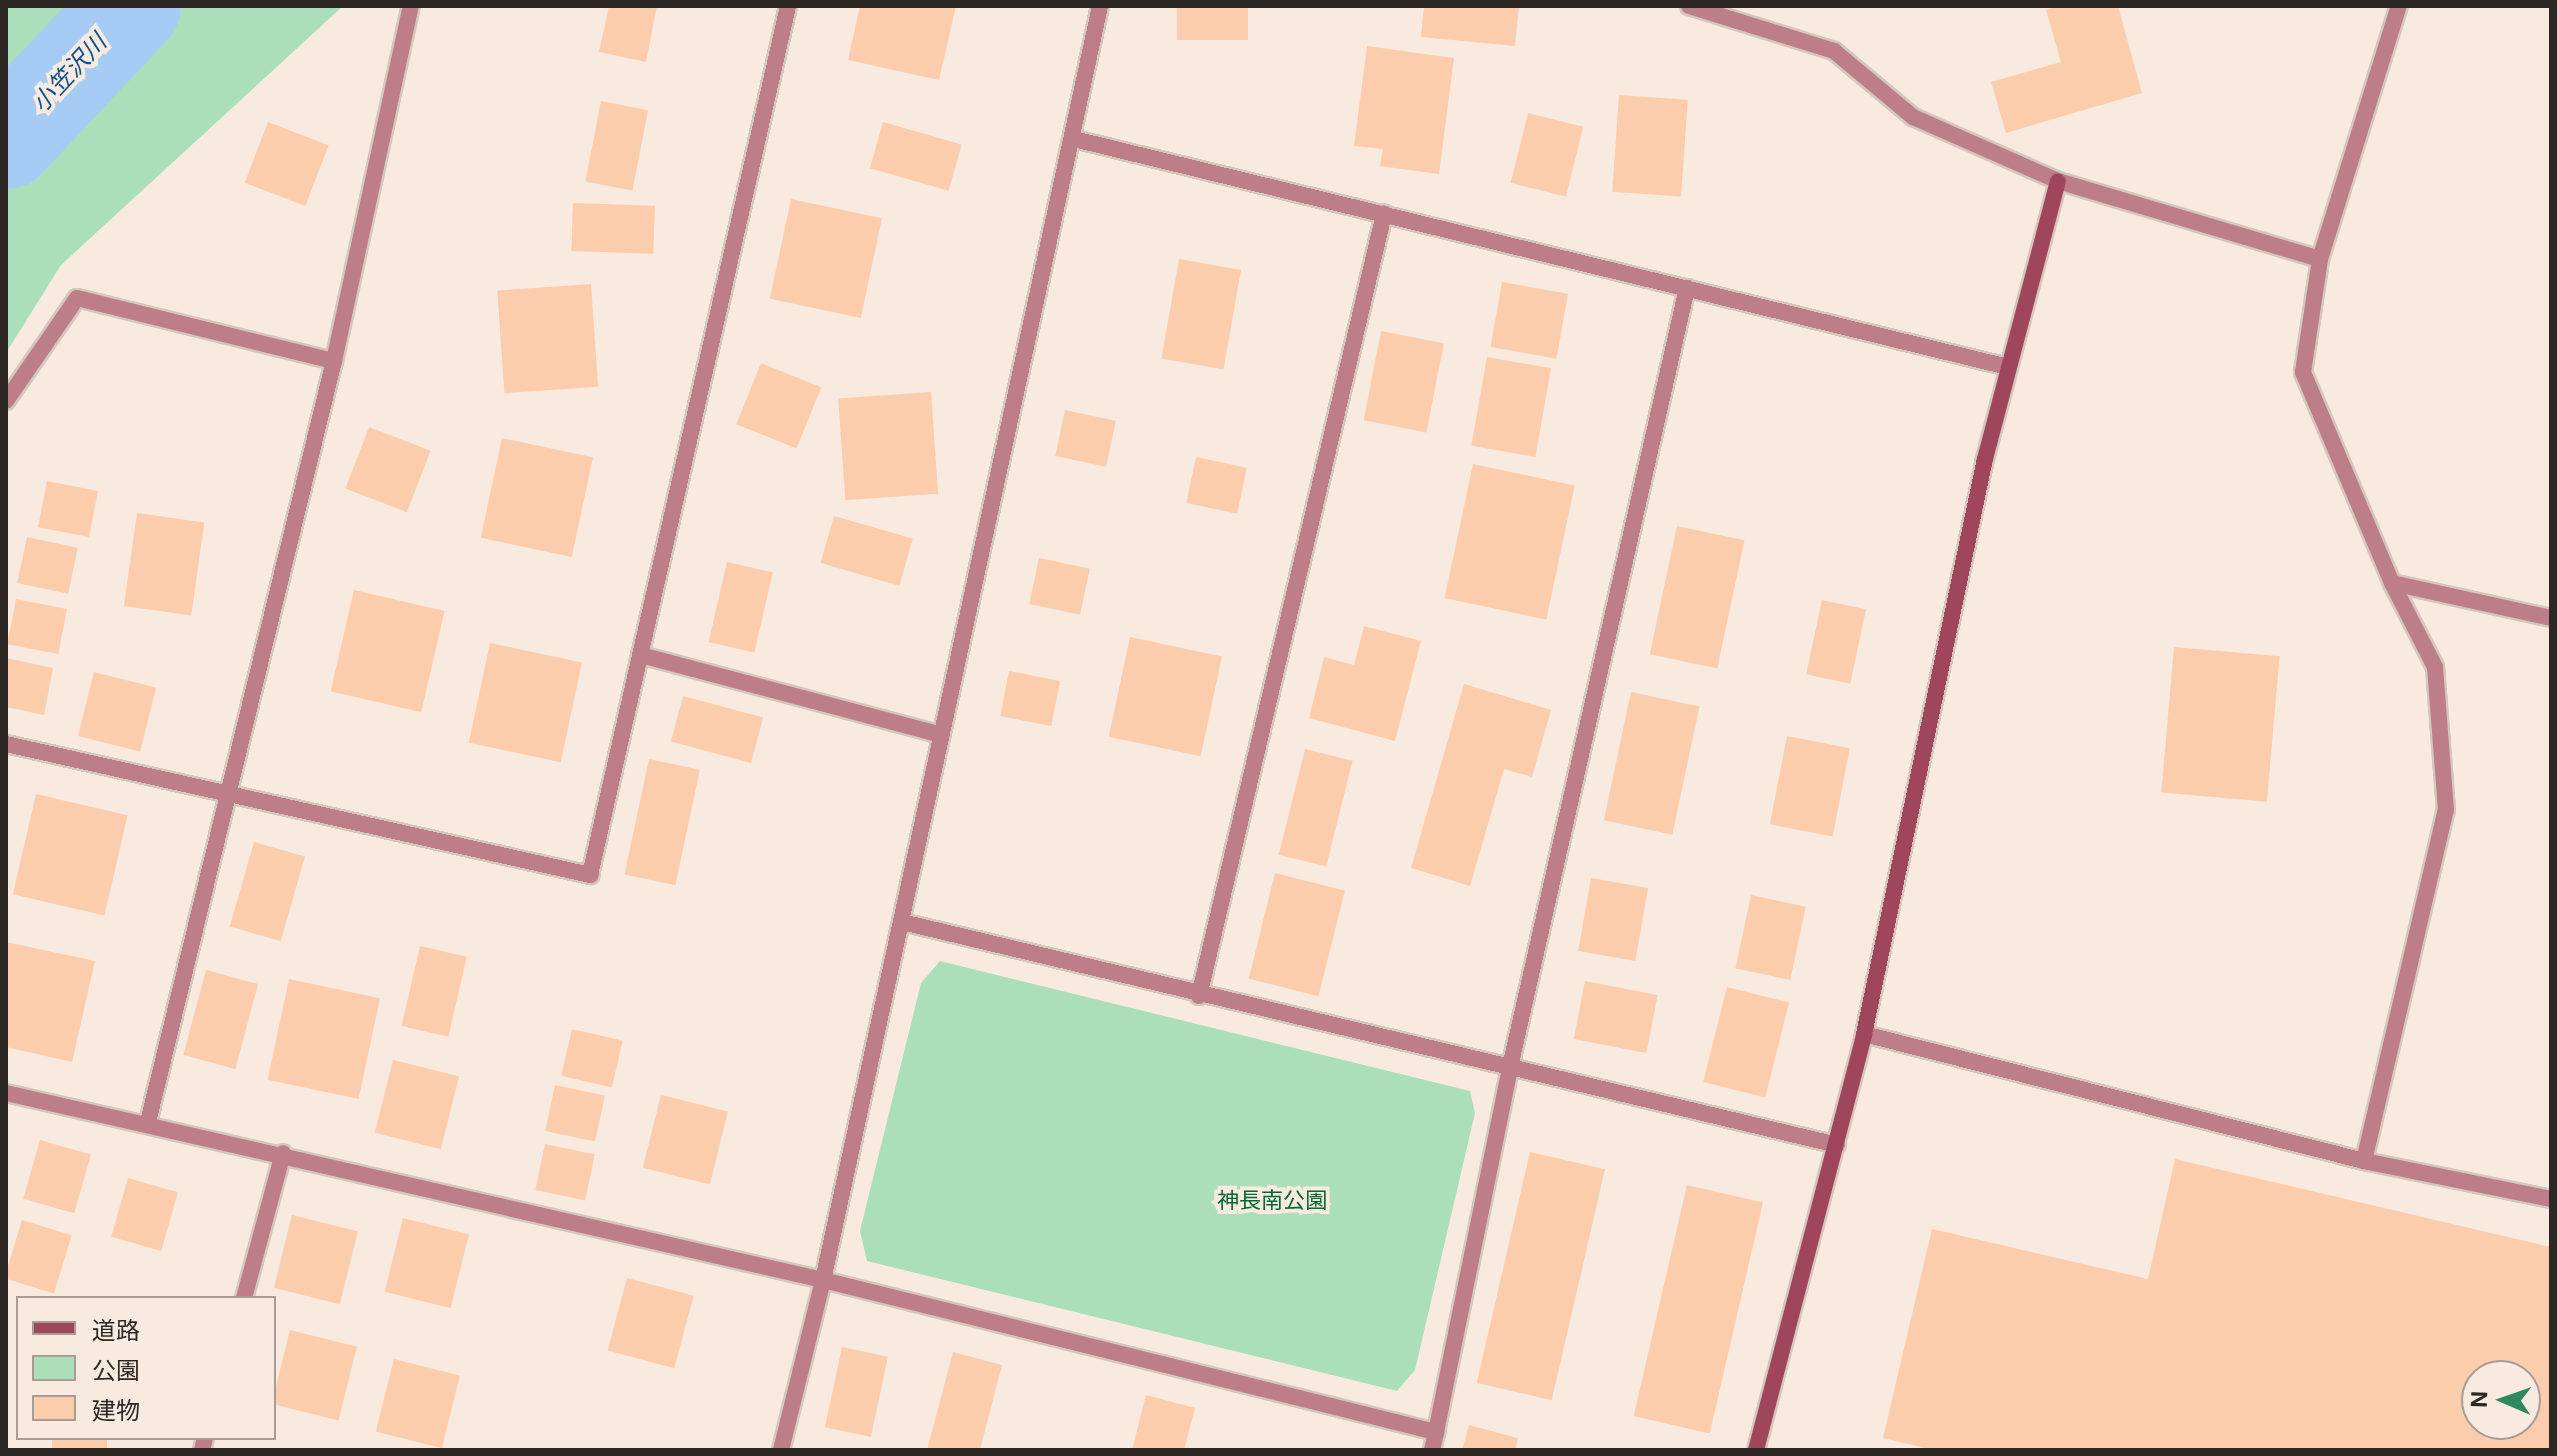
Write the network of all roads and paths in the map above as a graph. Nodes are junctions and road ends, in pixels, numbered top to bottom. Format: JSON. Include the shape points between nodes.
{"nodes":[{"id":1,"x":411,"y":6,"type":"edge"},
{"id":2,"x":788,"y":6,"type":"edge"},
{"id":3,"x":1100,"y":6,"type":"edge"},
{"id":4,"x":1689,"y":6,"type":"edge"},
{"id":5,"x":2399,"y":6,"type":"edge"},
{"id":6,"x":1074,"y":139,"type":"junction"},
{"id":7,"x":2058,"y":181,"type":"junction"},
{"id":8,"x":1384,"y":214,"type":"junction"},
{"id":9,"x":2320,"y":259,"type":"junction"},
{"id":10,"x":1687,"y":288,"type":"junction"},
{"id":11,"x":334,"y":361,"type":"junction"},
{"id":12,"x":2008,"y":367,"type":"junction"},
{"id":13,"x":6,"y":401,"type":"edge"},
{"id":14,"x":2392,"y":583,"type":"junction"},
{"id":15,"x":2551,"y":618,"type":"edge"},
{"id":16,"x":641,"y":655,"type":"junction"},
{"id":17,"x":942,"y":735,"type":"junction"},
{"id":18,"x":6,"y":744,"type":"edge"},
{"id":19,"x":228,"y":795,"type":"junction"},
{"id":20,"x":902,"y":922,"type":"junction"},
{"id":21,"x":1199,"y":996,"type":"junction"},
{"id":22,"x":1864,"y":1034,"type":"junction"},
{"id":23,"x":1510,"y":1067,"type":"junction"},
{"id":24,"x":6,"y":1093,"type":"edge"},
{"id":25,"x":148,"y":1122,"type":"junction"},
{"id":26,"x":1837,"y":1145,"type":"junction"},
{"id":27,"x":283,"y":1153,"type":"junction"},
{"id":28,"x":2364,"y":1161,"type":"junction"},
{"id":29,"x":2551,"y":1199,"type":"edge"},
{"id":30,"x":823,"y":1280,"type":"junction"},
{"id":31,"x":245,"y":1296,"type":"edge"},
{"id":32,"x":1436,"y":1432,"type":"junction"},
{"id":33,"x":781,"y":1450,"type":"edge"},
{"id":34,"x":1432,"y":1450,"type":"edge"},
{"id":35,"x":1756,"y":1450,"type":"edge"}],
"edges":[{"from":1,"to":11,"type":"street"},
{"from":2,"to":16,"type":"street"},
{"from":3,"to":6,"type":"street"},
{"from":4,"to":7,"type":"street","via":[[1834,51],[1913,117]]},
{"from":5,"to":9,"type":"street"},
{"from":6,"to":8,"type":"street"},
{"from":6,"to":17,"type":"street"},
{"from":7,"to":9,"type":"street"},
{"from":7,"to":12,"type":"street"},
{"from":8,"to":10,"type":"street"},
{"from":8,"to":21,"type":"street"},
{"from":9,"to":14,"type":"street","via":[[2303,372]]},
{"from":10,"to":12,"type":"street"},
{"from":10,"to":23,"type":"street"},
{"from":11,"to":13,"type":"street","via":[[77,298]]},
{"from":11,"to":19,"type":"street"},
{"from":12,"to":22,"type":"street"},
{"from":14,"to":15,"type":"street"},
{"from":14,"to":28,"type":"street","via":[[2435,667],[2446,810]]},
{"from":16,"to":17,"type":"street"},
{"from":16,"to":19,"type":"street","via":[[590,875]]},
{"from":17,"to":20,"type":"street"},
{"from":18,"to":19,"type":"street"},
{"from":19,"to":25,"type":"street"},
{"from":20,"to":21,"type":"street"},
{"from":20,"to":30,"type":"street"},
{"from":21,"to":23,"type":"street"},
{"from":22,"to":26,"type":"street"},
{"from":22,"to":28,"type":"street"},
{"from":23,"to":26,"type":"street"},
{"from":23,"to":32,"type":"street"},
{"from":24,"to":25,"type":"street"},
{"from":25,"to":27,"type":"street"},
{"from":26,"to":35,"type":"street"},
{"from":27,"to":30,"type":"street"},
{"from":27,"to":31,"type":"street"},
{"from":28,"to":29,"type":"street"},
{"from":30,"to":32,"type":"street"},
{"from":30,"to":33,"type":"street"},
{"from":32,"to":34,"type":"street"}]}
